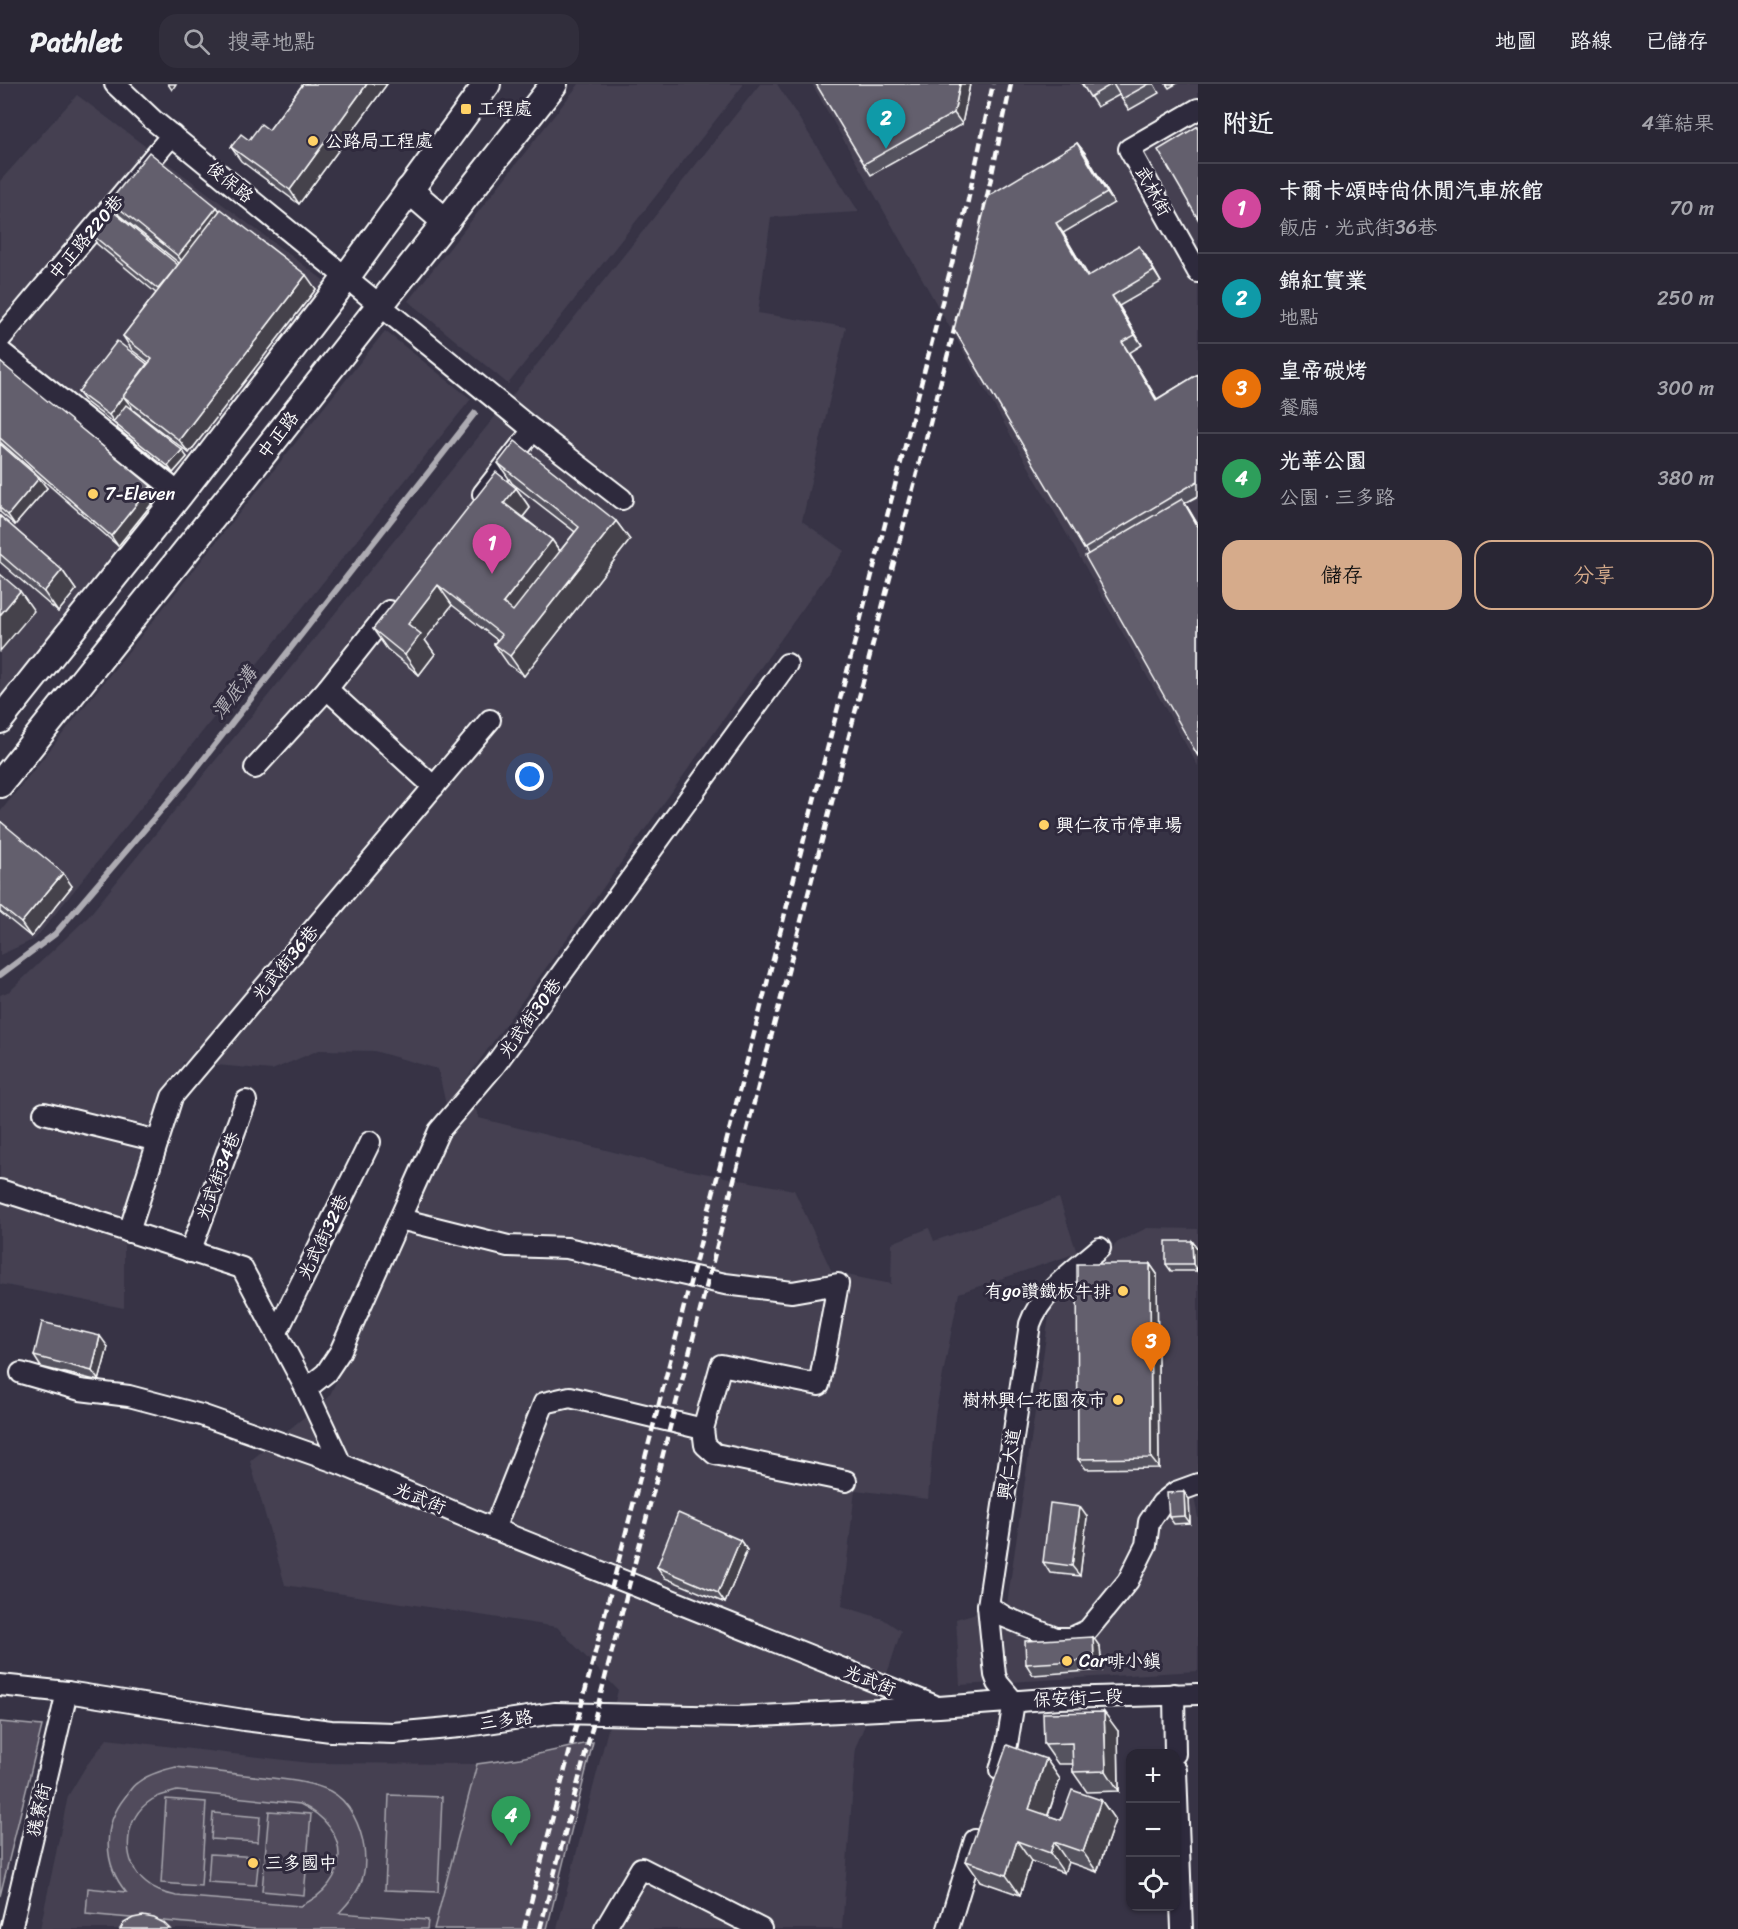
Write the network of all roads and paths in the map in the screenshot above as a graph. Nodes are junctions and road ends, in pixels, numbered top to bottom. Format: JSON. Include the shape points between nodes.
{"nodes":[{"id":1,"x":116,"y":84,"type":"edge"},
{"id":2,"x":487,"y":84,"type":"edge"},
{"id":3,"x":554,"y":84,"type":"edge"},
{"id":4,"x":1198,"y":109,"type":"edge"},
{"id":5,"x":172,"y":135,"type":"junction"},
{"id":6,"x":409,"y":190,"type":"junction"},
{"id":7,"x":446,"y":222,"type":"junction"},
{"id":8,"x":1198,"y":272,"type":"edge"},
{"id":9,"x":346,"y":277,"type":"junction"},
{"id":10,"x":380,"y":305,"type":"junction"},
{"id":11,"x":0,"y":339,"type":"edge"},
{"id":12,"x":0,"y":351,"type":"edge"},
{"id":13,"x":533,"y":430,"type":"junction"},
{"id":14,"x":180,"y":494,"type":"junction"},
{"id":15,"x":622,"y":499,"type":"dead end"},
{"id":16,"x":474,"y":504,"type":"edge"},
{"id":17,"x":401,"y":596,"type":"edge"},
{"id":18,"x":787,"y":664,"type":"dead end"},
{"id":19,"x":327,"y":688,"type":"junction"},
{"id":20,"x":0,"y":720,"type":"edge"},
{"id":21,"x":490,"y":720,"type":"dead end"},
{"id":22,"x":255,"y":768,"type":"dead end"},
{"id":23,"x":0,"y":784,"type":"edge"},
{"id":24,"x":434,"y":787,"type":"junction"},
{"id":25,"x":246,"y":1101,"type":"dead end"},
{"id":26,"x":44,"y":1113,"type":"dead end"},
{"id":27,"x":158,"y":1141,"type":"junction"},
{"id":28,"x":370,"y":1142,"type":"dead end"},
{"id":29,"x":0,"y":1190,"type":"edge"},
{"id":30,"x":400,"y":1219,"type":"junction"},
{"id":31,"x":129,"y":1233,"type":"junction"},
{"id":32,"x":1100,"y":1248,"type":"dead end"},
{"id":33,"x":190,"y":1252,"type":"junction"},
{"id":34,"x":277,"y":1332,"type":"junction"},
{"id":35,"x":21,"y":1373,"type":"dead end"},
{"id":36,"x":306,"y":1389,"type":"junction"},
{"id":37,"x":703,"y":1429,"type":"junction"},
{"id":38,"x":342,"y":1464,"type":"junction"},
{"id":39,"x":846,"y":1481,"type":"dead end"},
{"id":40,"x":1198,"y":1484,"type":"edge"},
{"id":41,"x":494,"y":1529,"type":"junction"},
{"id":42,"x":988,"y":1606,"type":"junction"},
{"id":43,"x":0,"y":1685,"type":"edge"},
{"id":44,"x":67,"y":1692,"type":"junction"},
{"id":45,"x":1174,"y":1694,"type":"junction"},
{"id":46,"x":1198,"y":1694,"type":"edge"},
{"id":47,"x":1014,"y":1702,"type":"junction"},
{"id":48,"x":939,"y":1707,"type":"junction"},
{"id":49,"x":1175,"y":1749,"type":"edge"},
{"id":50,"x":993,"y":1789,"type":"edge"},
{"id":51,"x":1177,"y":1803,"type":"edge"},
{"id":52,"x":982,"y":1822,"type":"edge"},
{"id":53,"x":11,"y":1929,"type":"edge"},
{"id":54,"x":605,"y":1929,"type":"edge"},
{"id":55,"x":761,"y":1929,"type":"edge"},
{"id":56,"x":948,"y":1929,"type":"edge"},
{"id":57,"x":1182,"y":1929,"type":"edge"}],
"edges":[{"from":1,"to":5,"type":"street","name":"俊保路"},
{"from":2,"to":6,"type":"main road"},
{"from":3,"to":7,"type":"main road","name":"中正路"},
{"from":4,"to":8,"type":"street","name":"武林街","via":[[1129,149]]},
{"from":5,"to":9,"type":"street","name":"俊保路"},
{"from":5,"to":11,"type":"street","name":"中正路220巷"},
{"from":6,"to":7,"type":"main road"},
{"from":6,"to":9,"type":"main road"},
{"from":7,"to":10,"type":"main road","name":"中正路"},
{"from":9,"to":10,"type":"street","name":"俊保路"},
{"from":9,"to":14,"type":"main road"},
{"from":10,"to":13,"type":"street","name":"俊保路"},
{"from":10,"to":23,"type":"main road","name":"中正路"},
{"from":12,"to":14,"type":"street"},
{"from":13,"to":15,"type":"street","name":"俊保路"},
{"from":13,"to":16,"type":"street"},
{"from":14,"to":20,"type":"main road"},
{"from":17,"to":19,"type":"street"},
{"from":18,"to":30,"type":"street","name":"光武街30巷","via":[[495,1065],[439,1131]]},
{"from":19,"to":22,"type":"street"},
{"from":19,"to":24,"type":"street"},
{"from":21,"to":24,"type":"street","name":"光武街36巷"},
{"from":24,"to":27,"type":"street","name":"光武街36巷","via":[[172,1097]]},
{"from":25,"to":33,"type":"street","name":"光武街34巷"},
{"from":26,"to":27,"type":"street"},
{"from":27,"to":31,"type":"street","name":"光武街36巷"},
{"from":28,"to":34,"type":"street","name":"光武街32巷"},
{"from":29,"to":31,"type":"street"},
{"from":30,"to":36,"type":"street","name":"光武街30巷","via":[[340,1352],[326,1373]]},
{"from":30,"to":37,"type":"street","via":[[508,1246],[567,1248],[725,1284],[792,1292],[838,1284],[819,1385],[721,1365]]},
{"from":31,"to":33,"type":"street"},
{"from":32,"to":42,"type":"street","name":"興仁大道","via":[[1053,1289],[1035,1309],[1030,1324]]},
{"from":33,"to":34,"type":"street","via":[[242,1268]]},
{"from":34,"to":36,"type":"street"},
{"from":35,"to":38,"type":"street","name":"光武街","via":[[80,1390],[129,1396],[201,1415]]},
{"from":36,"to":38,"type":"street"},
{"from":37,"to":39,"type":"street","via":[[705,1445],[715,1454]]},
{"from":37,"to":41,"type":"street","via":[[570,1397],[543,1403]]},
{"from":38,"to":41,"type":"street","name":"光武街"},
{"from":40,"to":42,"type":"street","via":[[1176,1492],[1162,1503],[1149,1522],[1146,1545],[1128,1581],[1088,1630],[1071,1638],[1056,1638]]},
{"from":41,"to":48,"type":"street","name":"光武街"},
{"from":42,"to":47,"type":"street","name":"興仁大道","via":[[995,1675]]},
{"from":43,"to":44,"type":"street","name":"三多路"},
{"from":44,"to":48,"type":"street","name":"三多路","via":[[331,1731],[393,1733],[555,1713],[738,1717]]},
{"from":44,"to":53,"type":"street","name":"獇寮街"},
{"from":45,"to":46,"type":"street","name":"保安街二段"},
{"from":45,"to":47,"type":"street","name":"保安街二段"},
{"from":45,"to":49,"type":"street"},
{"from":47,"to":48,"type":"street","name":"三多路"},
{"from":47,"to":50,"type":"street","name":"保安街二段","via":[[1007,1744]]},
{"from":51,"to":57,"type":"street"},
{"from":52,"to":56,"type":"street"},
{"from":54,"to":55,"type":"street","via":[[641,1868]]}]}
